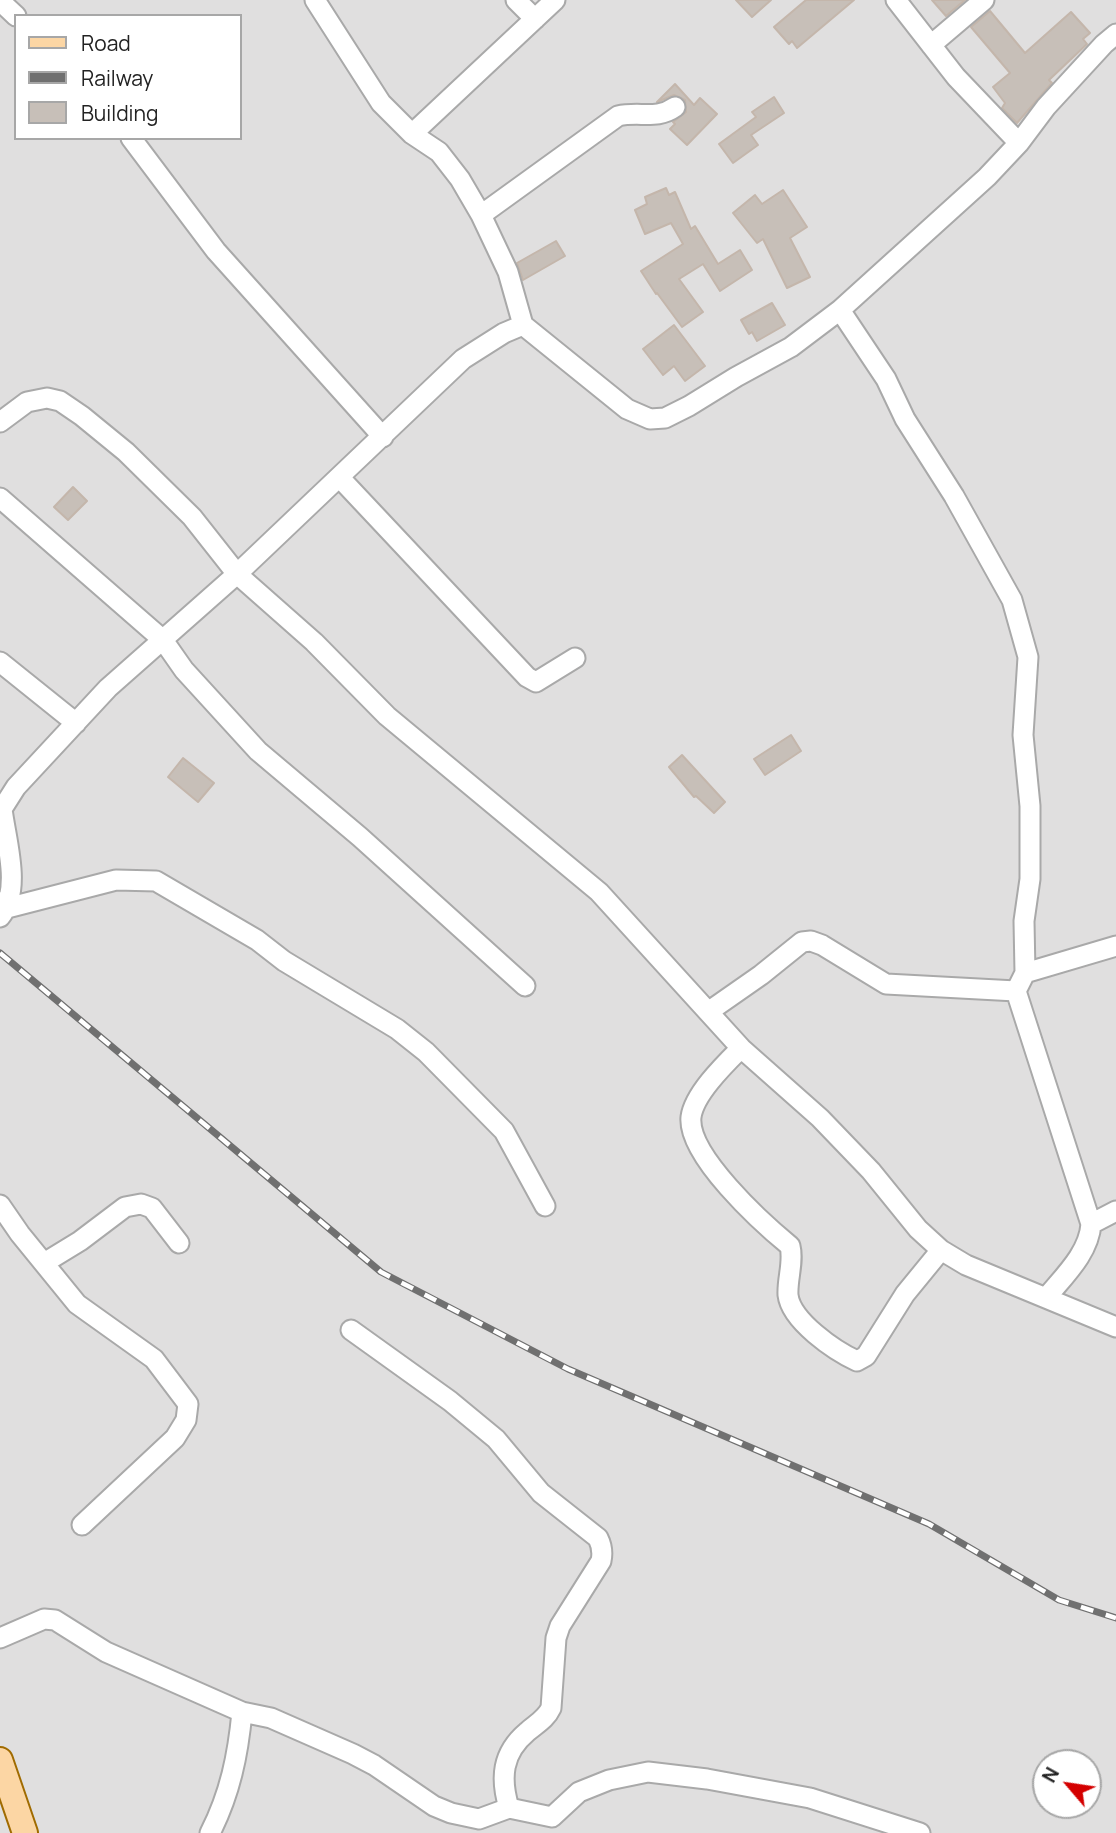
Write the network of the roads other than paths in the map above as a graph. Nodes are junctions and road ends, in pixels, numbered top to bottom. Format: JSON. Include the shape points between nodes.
{"nodes":[{"id":1,"x":315,"y":0,"type":"edge"},
{"id":2,"x":516,"y":0,"type":"edge"},
{"id":3,"x":555,"y":0,"type":"edge"},
{"id":4,"x":896,"y":0,"type":"edge"},
{"id":5,"x":984,"y":0,"type":"edge"},
{"id":6,"x":0,"y":1,"type":"edge"},
{"id":7,"x":14,"y":14,"type":"edge"},
{"id":8,"x":534,"y":19,"type":"junction"},
{"id":9,"x":1116,"y":34,"type":"edge"},
{"id":10,"x":931,"y":45,"type":"junction"},
{"id":11,"x":676,"y":107,"type":"dead end"},
{"id":12,"x":412,"y":134,"type":"junction"},
{"id":13,"x":133,"y":140,"type":"edge"},
{"id":14,"x":1018,"y":143,"type":"junction"},
{"id":15,"x":481,"y":215,"type":"junction"},
{"id":16,"x":840,"y":310,"type":"junction"},
{"id":17,"x":523,"y":325,"type":"junction"},
{"id":18,"x":0,"y":422,"type":"edge"},
{"id":19,"x":383,"y":437,"type":"junction"},
{"id":20,"x":340,"y":478,"type":"junction"},
{"id":21,"x":0,"y":498,"type":"edge"},
{"id":22,"x":237,"y":574,"type":"junction"},
{"id":23,"x":163,"y":640,"type":"junction"},
{"id":24,"x":575,"y":658,"type":"dead end"},
{"id":25,"x":0,"y":662,"type":"edge"},
{"id":26,"x":76,"y":723,"type":"junction"},
{"id":27,"x":2,"y":909,"type":"edge"},
{"id":28,"x":1116,"y":946,"type":"edge"},
{"id":29,"x":1025,"y":973,"type":"junction"},
{"id":30,"x":525,"y":986,"type":"dead end"},
{"id":31,"x":1016,"y":991,"type":"junction"},
{"id":32,"x":708,"y":1012,"type":"junction"},
{"id":33,"x":741,"y":1048,"type":"junction"},
{"id":34,"x":0,"y":1205,"type":"edge"},
{"id":35,"x":545,"y":1206,"type":"dead end"},
{"id":36,"x":1116,"y":1211,"type":"edge"},
{"id":37,"x":1091,"y":1224,"type":"junction"},
{"id":38,"x":178,"y":1243,"type":"dead end"},
{"id":39,"x":941,"y":1250,"type":"junction"},
{"id":40,"x":44,"y":1263,"type":"junction"},
{"id":41,"x":1046,"y":1298,"type":"junction"},
{"id":42,"x":1116,"y":1327,"type":"edge"},
{"id":43,"x":351,"y":1330,"type":"dead end"},
{"id":44,"x":82,"y":1525,"type":"dead end"},
{"id":45,"x":0,"y":1638,"type":"edge"},
{"id":46,"x":243,"y":1712,"type":"junction"},
{"id":47,"x":0,"y":1760,"type":"edge"},
{"id":48,"x":509,"y":1808,"type":"junction"},
{"id":49,"x":25,"y":1833,"type":"edge"},
{"id":50,"x":210,"y":1833,"type":"edge"},
{"id":51,"x":920,"y":1833,"type":"edge"}],
"edges":[{"from":1,"to":12,"type":"street","via":[[381,103]]},
{"from":2,"to":8,"type":"street"},
{"from":3,"to":8,"type":"street"},
{"from":4,"to":10,"type":"street"},
{"from":5,"to":10,"type":"street"},
{"from":6,"to":7,"type":"street"},
{"from":8,"to":12,"type":"street"},
{"from":9,"to":14,"type":"street"},
{"from":10,"to":14,"type":"street"},
{"from":11,"to":15,"type":"street","via":[[655,116],[633,112],[618,116]]},
{"from":12,"to":15,"type":"street","via":[[439,152]]},
{"from":13,"to":19,"type":"street","via":[[216,251]]},
{"from":14,"to":16,"type":"street"},
{"from":15,"to":17,"type":"street","via":[[508,272]]},
{"from":16,"to":17,"type":"street","via":[[792,347],[665,418],[650,419],[626,409]]},
{"from":16,"to":29,"type":"street","via":[[886,379],[1012,600],[1028,657],[1023,735],[1030,806]]},
{"from":17,"to":19,"type":"street","via":[[463,359]]},
{"from":18,"to":22,"type":"street","via":[[27,402],[60,401],[126,452],[183,507]]},
{"from":19,"to":20,"type":"street"},
{"from":20,"to":22,"type":"street"},
{"from":20,"to":24,"type":"street","via":[[527,677],[536,682]]},
{"from":21,"to":23,"type":"street"},
{"from":22,"to":23,"type":"street"},
{"from":22,"to":32,"type":"street","via":[[314,642],[387,716],[599,892]]},
{"from":23,"to":26,"type":"street"},
{"from":23,"to":30,"type":"street","via":[[184,670],[258,751]]},
{"from":25,"to":26,"type":"street"},
{"from":26,"to":27,"type":"street","via":[[16,787],[2,809],[12,886]]},
{"from":27,"to":35,"type":"street","via":[[116,880],[156,881],[257,940],[426,1052],[503,1131]]},
{"from":28,"to":29,"type":"street"},
{"from":29,"to":31,"type":"street"},
{"from":31,"to":32,"type":"street","via":[[886,984],[811,941],[802,942]]},
{"from":31,"to":37,"type":"street"},
{"from":32,"to":33,"type":"street"},
{"from":33,"to":39,"type":"street","via":[[820,1118]]},
{"from":33,"to":39,"type":"street","via":[[700,1096],[691,1116],[693,1130],[706,1160],[728,1187],[790,1246],[788,1296],[802,1322],[857,1361],[866,1356],[905,1294]]},
{"from":34,"to":40,"type":"street"},
{"from":36,"to":37,"type":"street"},
{"from":37,"to":41,"type":"street","via":[[1090,1237],[1075,1263]]},
{"from":38,"to":40,"type":"street","via":[[152,1208],[141,1204],[125,1207]]},
{"from":39,"to":41,"type":"street"},
{"from":40,"to":44,"type":"street","via":[[77,1304],[154,1359],[188,1404],[186,1420],[175,1438]]},
{"from":41,"to":42,"type":"street"},
{"from":43,"to":48,"type":"street","via":[[496,1439],[541,1493],[601,1545],[601,1561],[556,1638],[547,1717],[515,1742],[505,1765],[503,1788]]},
{"from":45,"to":46,"type":"street","via":[[44,1619],[55,1620],[106,1653]]},
{"from":46,"to":48,"type":"street","via":[[271,1718],[353,1754],[451,1813],[479,1819]]},
{"from":46,"to":50,"type":"street","via":[[229,1788]]},
{"from":47,"to":49,"type":"main road"},
{"from":48,"to":51,"type":"street","via":[[552,1817],[579,1792],[648,1772],[810,1798]]}]}
